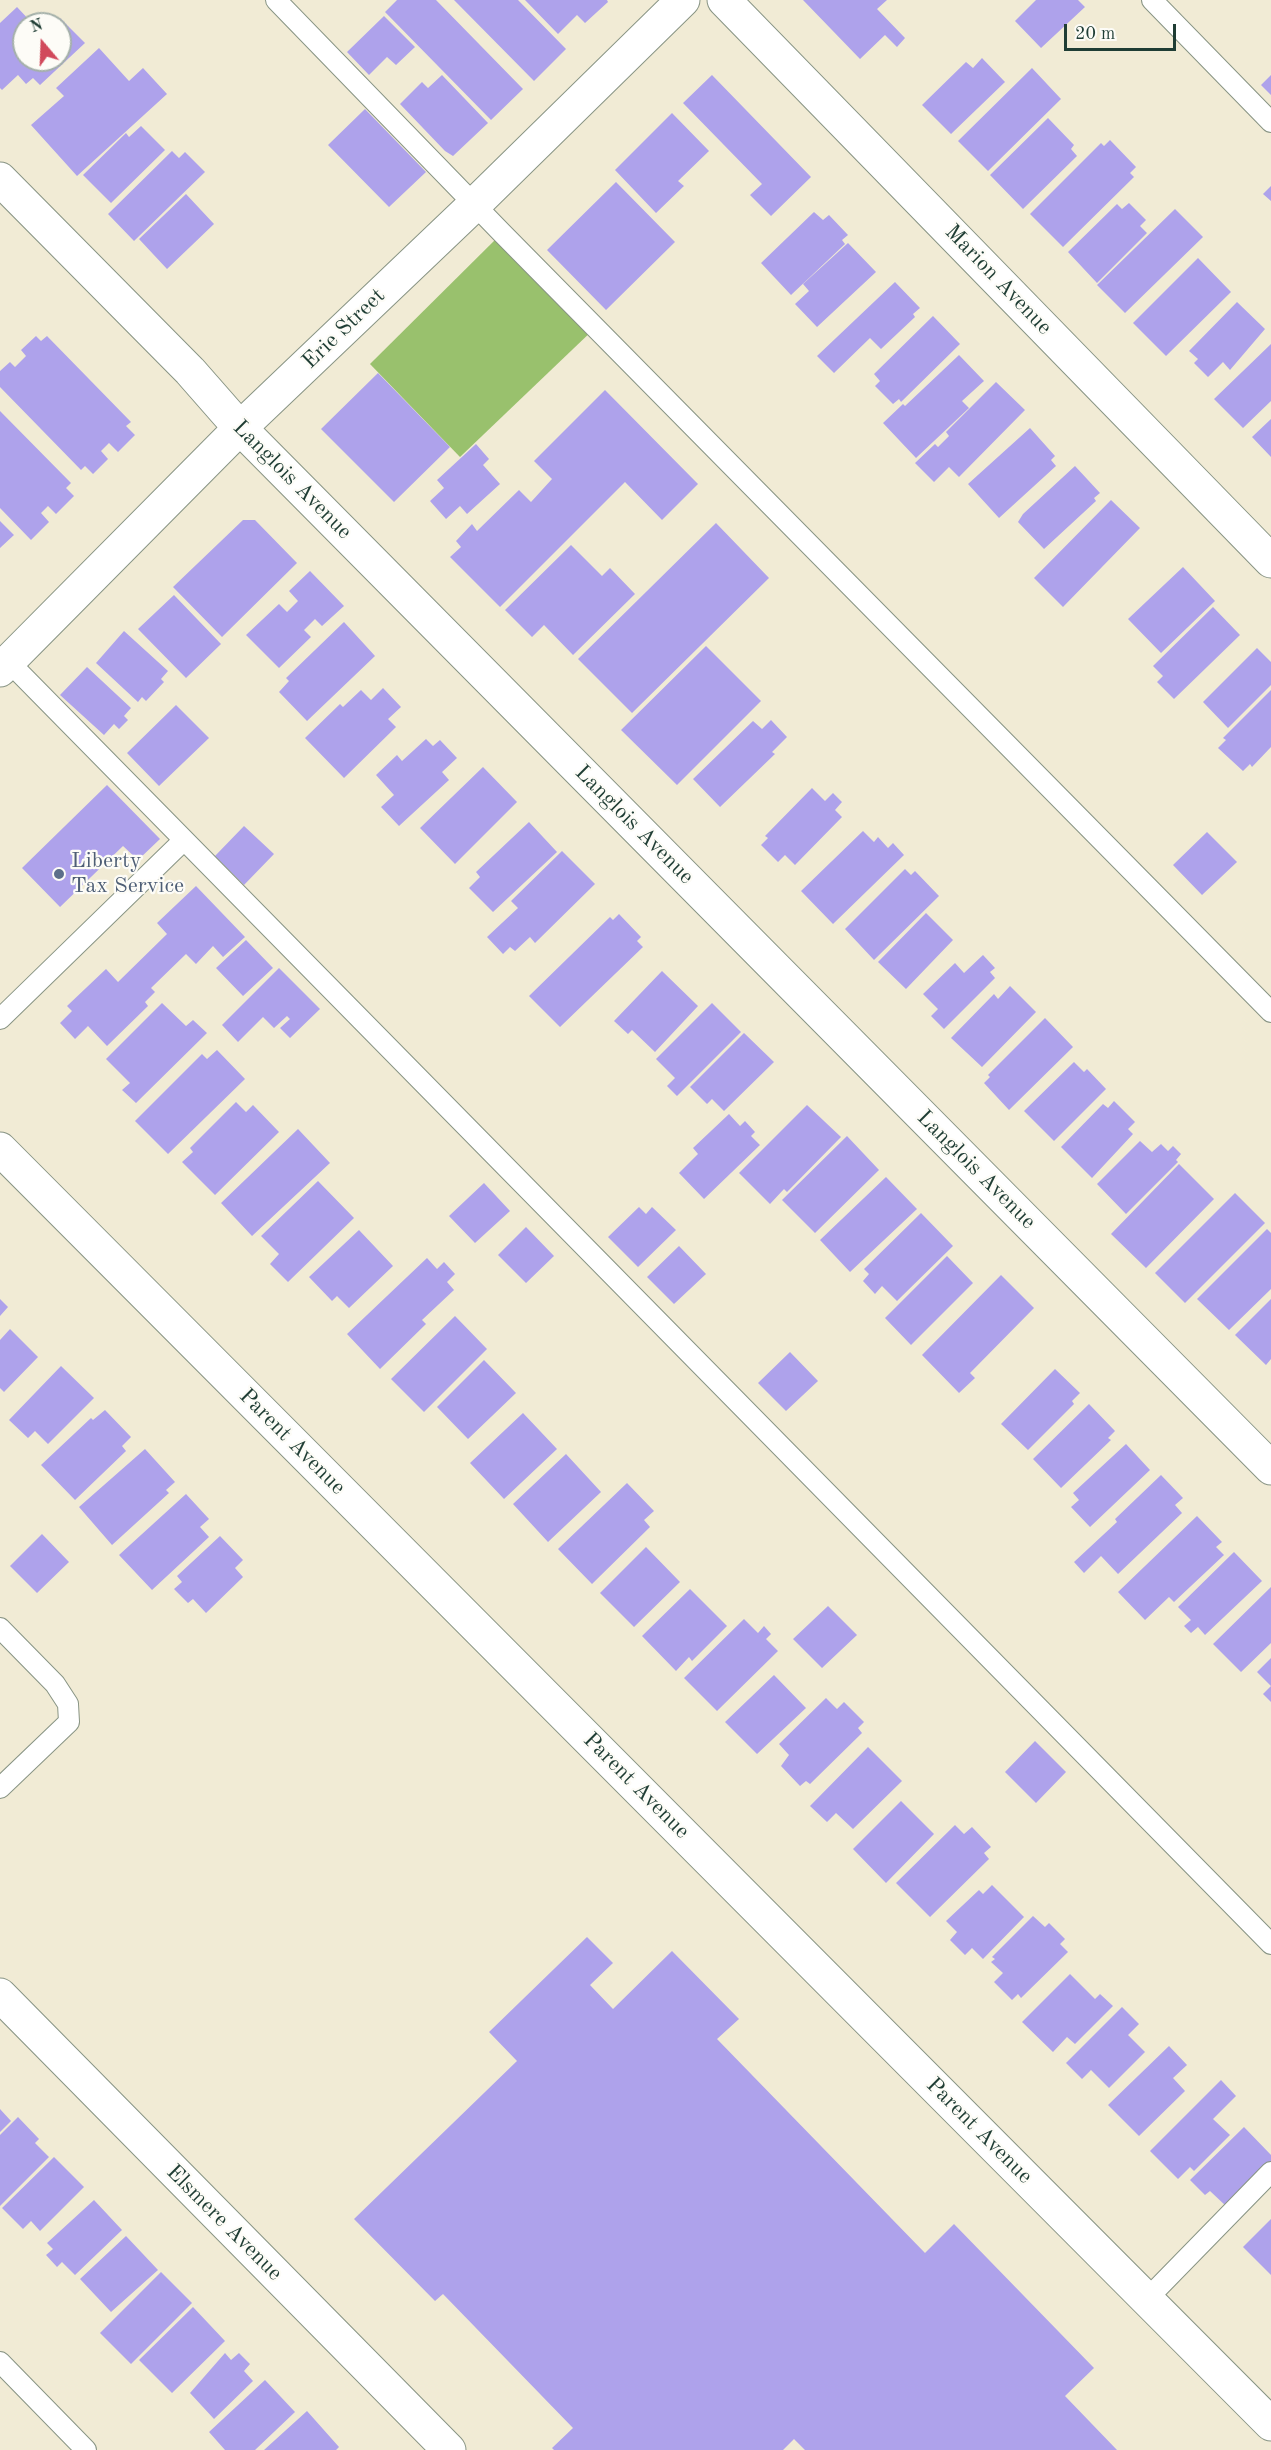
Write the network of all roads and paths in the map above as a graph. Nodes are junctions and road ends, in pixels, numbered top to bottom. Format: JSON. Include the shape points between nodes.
{"nodes":[{"id":1,"x":276,"y":0,"type":"edge"},
{"id":2,"x":683,"y":0,"type":"edge"},
{"id":3,"x":724,"y":0,"type":"edge"},
{"id":4,"x":1152,"y":0,"type":"edge"},
{"id":5,"x":1271,"y":122,"type":"edge"},
{"id":6,"x":0,"y":179,"type":"edge"},
{"id":7,"x":474,"y":205,"type":"junction"},
{"id":8,"x":240,"y":428,"type":"junction"},
{"id":9,"x":1271,"y":561,"type":"edge"},
{"id":10,"x":3,"y":666,"type":"edge"},
{"id":11,"x":183,"y":841,"type":"junction"},
{"id":12,"x":1271,"y":1012,"type":"edge"},
{"id":13,"x":0,"y":1019,"type":"edge"},
{"id":14,"x":0,"y":1149,"type":"edge"},
{"id":15,"x":1271,"y":1468,"type":"edge"},
{"id":16,"x":0,"y":1628,"type":"edge"},
{"id":17,"x":0,"y":1788,"type":"edge"},
{"id":18,"x":1271,"y":1944,"type":"edge"},
{"id":19,"x":0,"y":1995,"type":"edge"},
{"id":20,"x":1271,"y":2172,"type":"edge"},
{"id":21,"x":1147,"y":2299,"type":"junction"},
{"id":22,"x":0,"y":2362,"type":"edge"},
{"id":23,"x":1271,"y":2424,"type":"edge"},
{"id":24,"x":86,"y":2450,"type":"edge"},
{"id":25,"x":449,"y":2450,"type":"edge"}],
"edges":[{"from":1,"to":7,"type":"lane"},
{"from":2,"to":7,"type":"street","name":"Erie Street"},
{"from":3,"to":9,"type":"street","name":"Marion Avenue"},
{"from":4,"to":5,"type":"lane"},
{"from":6,"to":8,"type":"street","name":"Langlois Avenue","via":[[190,370]]},
{"from":7,"to":8,"type":"street","name":"Erie Street"},
{"from":7,"to":12,"type":"lane"},
{"from":8,"to":10,"type":"street","name":"Erie Street"},
{"from":8,"to":15,"type":"street","name":"Langlois Avenue"},
{"from":10,"to":11,"type":"lane"},
{"from":11,"to":13,"type":"lane"},
{"from":11,"to":18,"type":"lane"},
{"from":14,"to":21,"type":"street","name":"Parent Avenue"},
{"from":16,"to":17,"type":"lane","via":[[55,1684],[68,1704],[69,1722]]},
{"from":19,"to":25,"type":"street","name":"Elsmere Avenue"},
{"from":20,"to":21,"type":"lane"},
{"from":21,"to":23,"type":"street","name":"Parent Avenue"},
{"from":22,"to":24,"type":"lane"}]}
